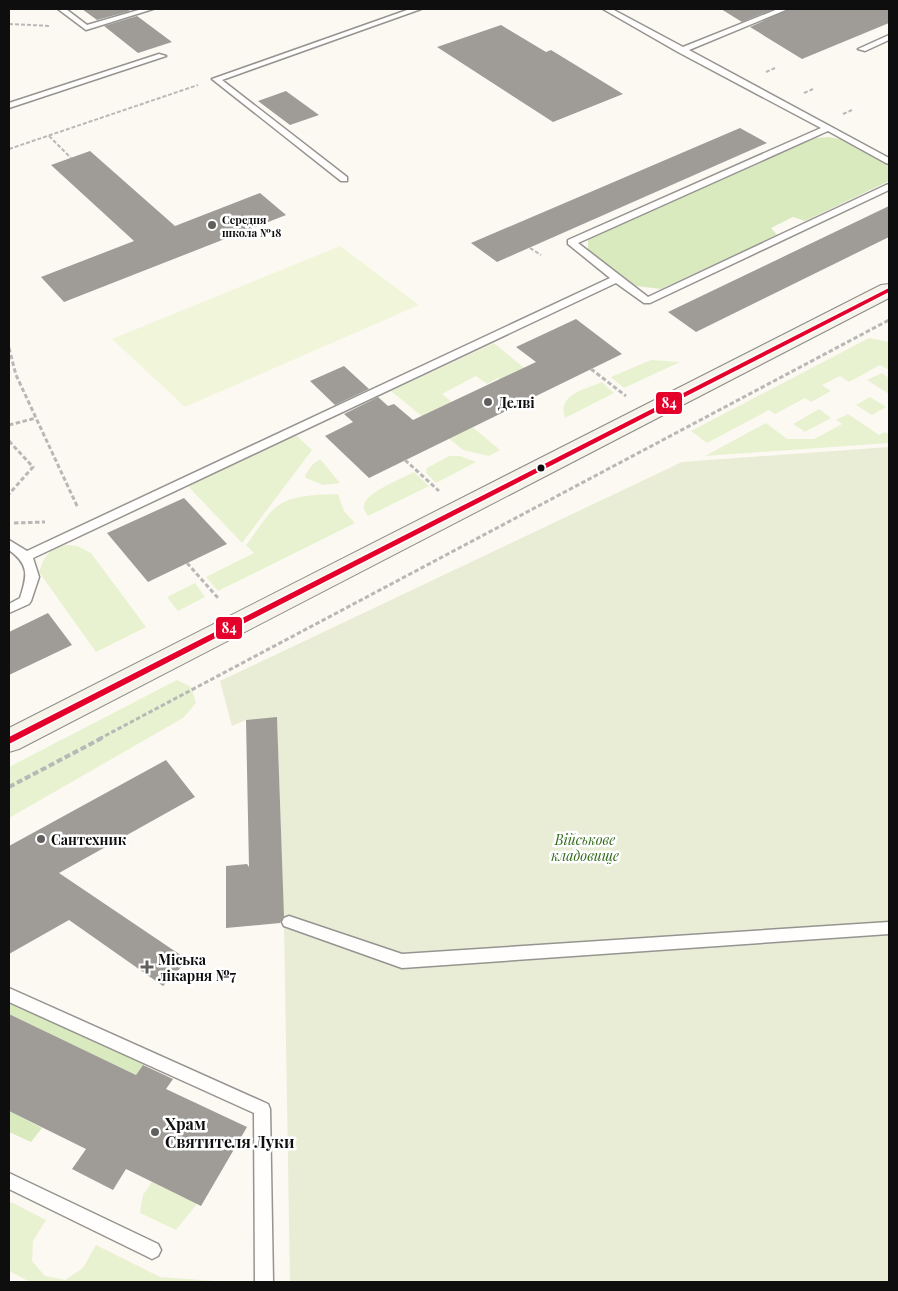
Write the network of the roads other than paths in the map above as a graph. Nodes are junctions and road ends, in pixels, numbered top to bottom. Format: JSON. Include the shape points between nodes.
{"nodes":[{"id":1,"x":62,"y":9,"type":"edge"},
{"id":2,"x":149,"y":9,"type":"edge"},
{"id":3,"x":417,"y":9,"type":"edge"},
{"id":4,"x":607,"y":9,"type":"edge"},
{"id":5,"x":764,"y":9,"type":"edge"},
{"id":6,"x":784,"y":9,"type":"edge"},
{"id":7,"x":773,"y":13,"type":"junction"},
{"id":8,"x":889,"y":37,"type":"edge"},
{"id":9,"x":862,"y":49,"type":"dead end"},
{"id":10,"x":681,"y":50,"type":"junction"},
{"id":11,"x":162,"y":56,"type":"dead end"},
{"id":12,"x":9,"y":106,"type":"edge"},
{"id":13,"x":828,"y":128,"type":"junction"},
{"id":14,"x":889,"y":161,"type":"edge"},
{"id":15,"x":344,"y":179,"type":"dead end"},
{"id":16,"x":889,"y":186,"type":"edge"},
{"id":17,"x":617,"y":280,"type":"junction"},
{"id":18,"x":889,"y":290,"type":"edge"},
{"id":19,"x":9,"y":544,"type":"edge"},
{"id":20,"x":26,"y":556,"type":"junction"},
{"id":21,"x":9,"y":609,"type":"edge"},
{"id":22,"x":9,"y":741,"type":"edge"},
{"id":23,"x":289,"y":922,"type":"dead end"},
{"id":24,"x":889,"y":928,"type":"edge"},
{"id":25,"x":9,"y":995,"type":"edge"},
{"id":26,"x":9,"y":1180,"type":"edge"},
{"id":27,"x":152,"y":1250,"type":"dead end"},
{"id":28,"x":264,"y":1282,"type":"edge"}],
"edges":[{"from":1,"to":2,"type":"lane","via":[[86,28]]},
{"from":3,"to":15,"type":"lane","via":[[216,79]]},
{"from":4,"to":10,"type":"lane"},
{"from":5,"to":7,"type":"lane"},
{"from":6,"to":7,"type":"lane"},
{"from":7,"to":10,"type":"lane"},
{"from":8,"to":9,"type":"lane"},
{"from":10,"to":13,"type":"lane"},
{"from":11,"to":12,"type":"lane"},
{"from":13,"to":14,"type":"lane"},
{"from":13,"to":17,"type":"lane","via":[[571,242]]},
{"from":16,"to":17,"type":"lane","via":[[647,301]]},
{"from":17,"to":20,"type":"lane"},
{"from":18,"to":22,"type":"street"},
{"from":19,"to":20,"type":"lane"},
{"from":20,"to":21,"type":"lane","via":[[33,577],[25,601]]},
{"from":23,"to":24,"type":"lane","via":[[402,961]]},
{"from":25,"to":28,"type":"lane","via":[[262,1108]]},
{"from":26,"to":27,"type":"lane"}]}
